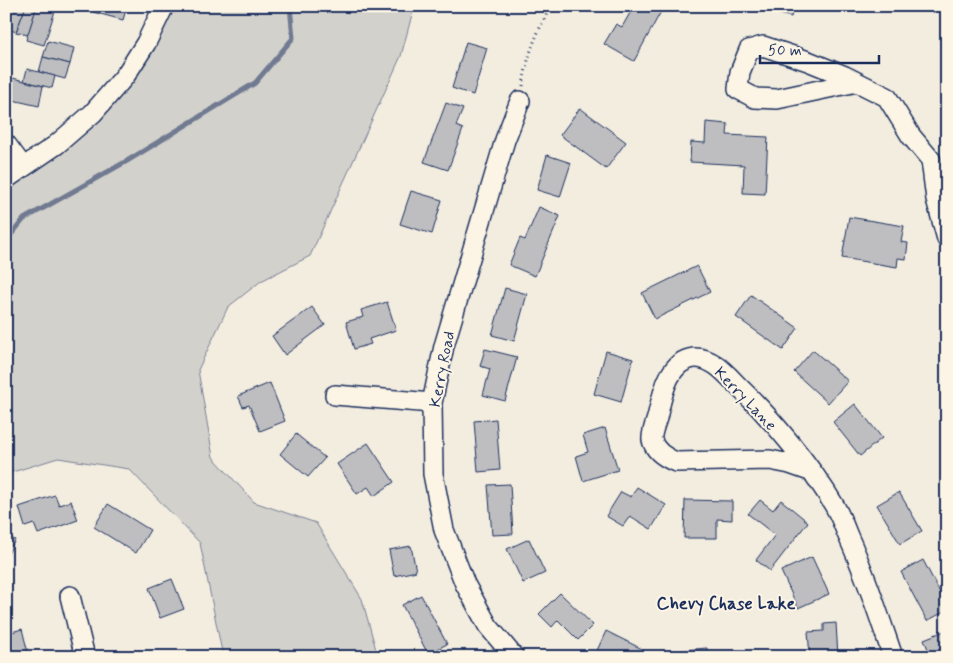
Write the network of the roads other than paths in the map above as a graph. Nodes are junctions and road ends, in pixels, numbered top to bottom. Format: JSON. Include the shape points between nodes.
{"nodes":[{"id":1,"x":164,"y":6,"type":"edge"},
{"id":2,"x":808,"y":61,"type":"junction"},
{"id":3,"x":857,"y":82,"type":"junction"},
{"id":4,"x":805,"y":93,"type":"junction"},
{"id":5,"x":520,"y":101,"type":"road end"},
{"id":6,"x":6,"y":144,"type":"edge"},
{"id":7,"x":23,"y":167,"type":"junction"},
{"id":8,"x":6,"y":179,"type":"edge"},
{"id":9,"x":947,"y":239,"type":"edge"},
{"id":10,"x":335,"y":395,"type":"dead end"},
{"id":11,"x":432,"y":403,"type":"junction"},
{"id":12,"x":810,"y":471,"type":"junction"},
{"id":13,"x":70,"y":596,"type":"dead end"},
{"id":14,"x":85,"y":657,"type":"edge"},
{"id":15,"x":514,"y":657,"type":"edge"},
{"id":16,"x":893,"y":657,"type":"edge"}],
"edges":[{"from":1,"to":7,"type":"street","via":[[125,76],[93,113],[56,145]]},
{"from":2,"to":3,"type":"street"},
{"from":2,"to":4,"type":"street"},
{"from":2,"to":4,"type":"street","via":[[763,46],[749,50],[740,72],[738,89],[755,98],[777,99]]},
{"from":3,"to":4,"type":"street"},
{"from":3,"to":9,"type":"street","via":[[887,97],[911,136],[931,160],[936,199]]},
{"from":5,"to":11,"type":"street","name":"Kerry Road","via":[[505,140],[444,346]]},
{"from":6,"to":7,"type":"street"},
{"from":7,"to":8,"type":"street"},
{"from":10,"to":11,"type":"street"},
{"from":11,"to":15,"type":"street","name":"Kerry Road","via":[[433,474],[444,530],[465,584],[488,626]]},
{"from":12,"to":12,"type":"street","name":"Kerry Lane","via":[[755,402],[722,370],[707,360],[695,358],[682,361],[675,369],[666,384],[652,438],[655,448],[665,457],[676,462],[770,460]]},
{"from":12,"to":16,"type":"street","name":"Kerry Lane","via":[[835,506],[860,562]]},
{"from":13,"to":14,"type":"street"}]}
